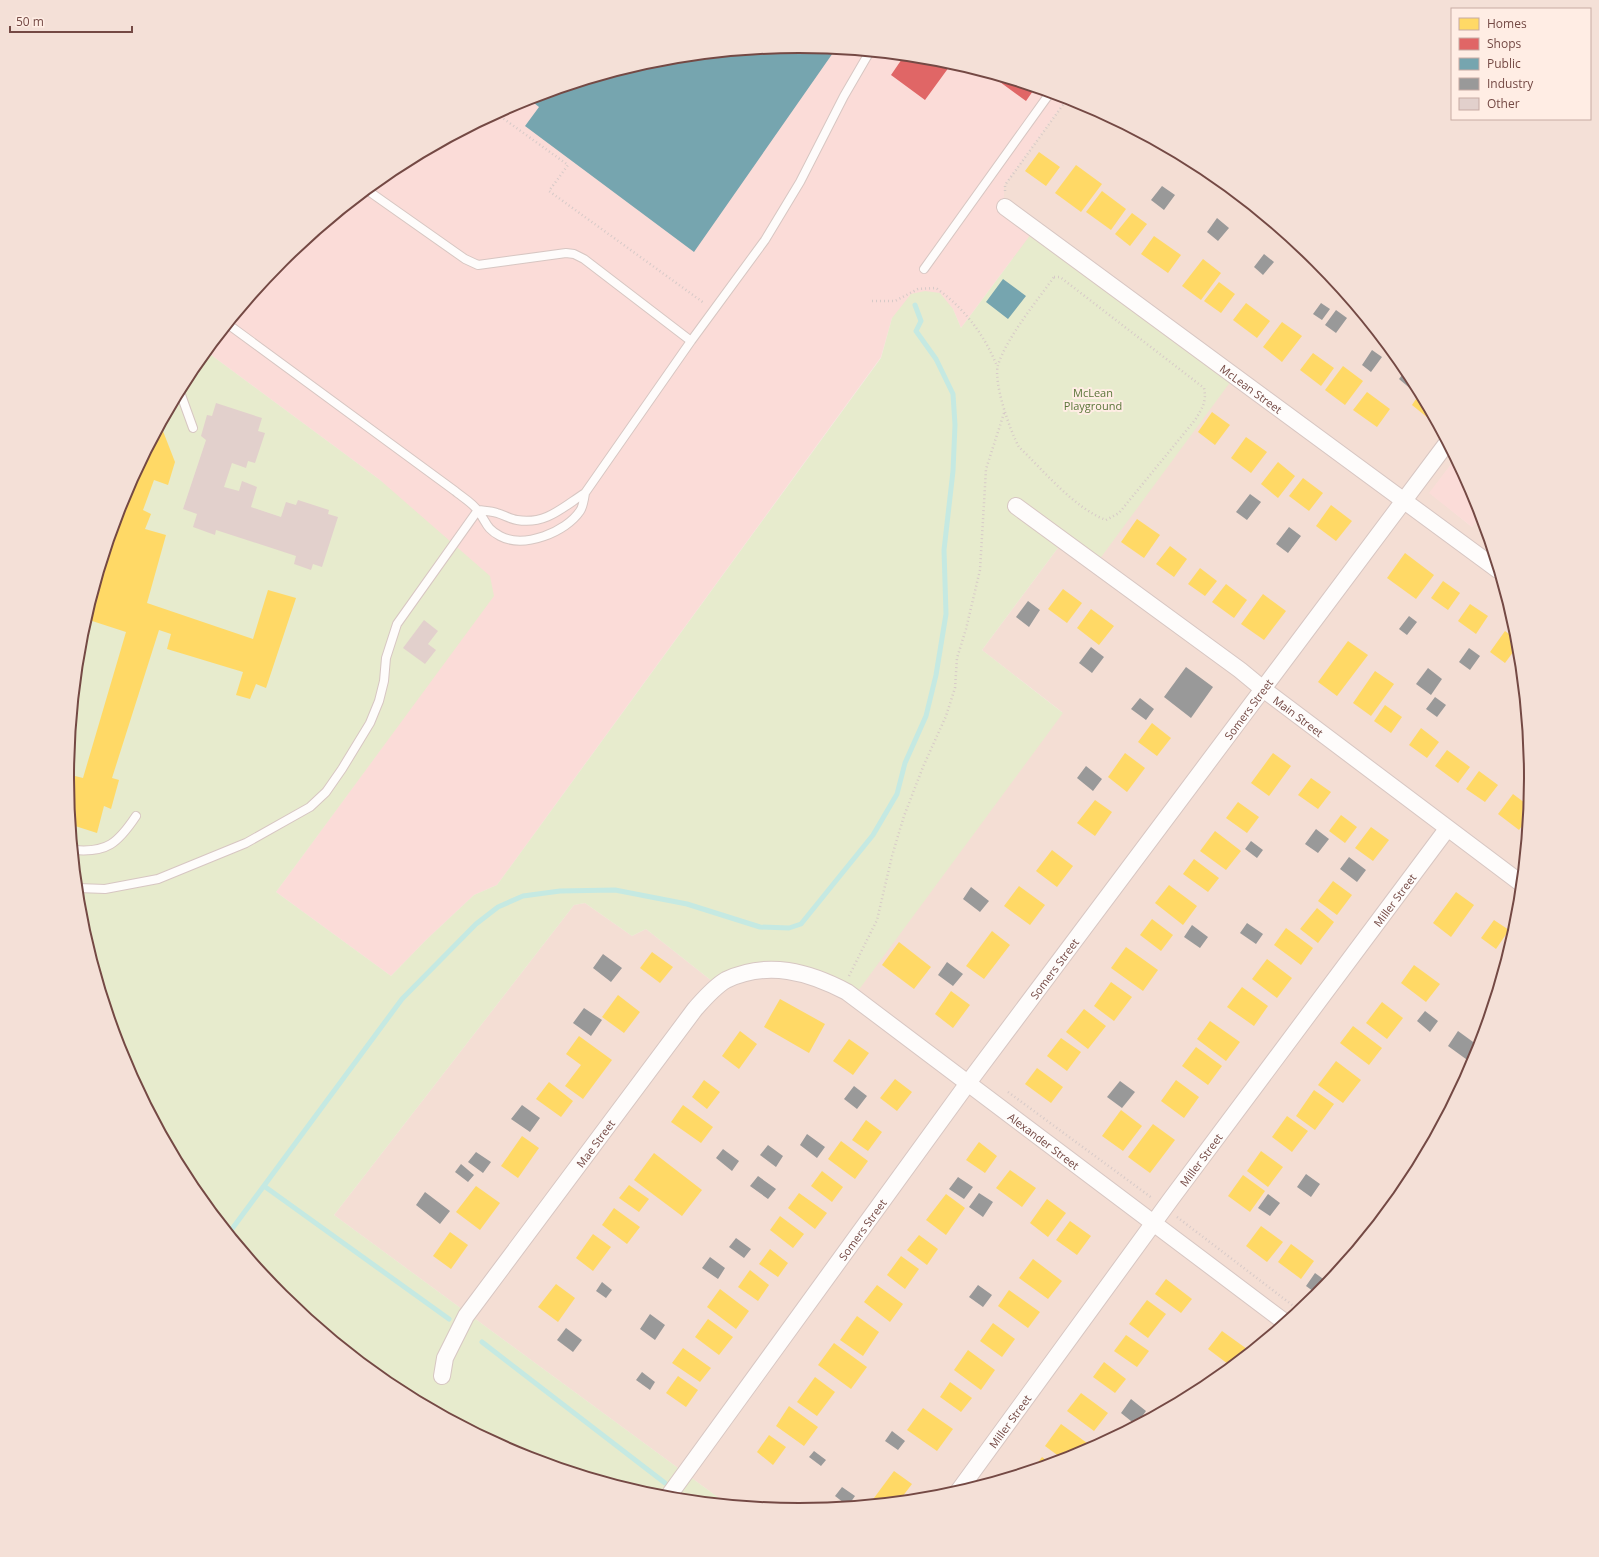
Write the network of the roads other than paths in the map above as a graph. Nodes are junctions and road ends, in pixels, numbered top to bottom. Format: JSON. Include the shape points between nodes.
{"nodes":[{"id":1,"x":867,"y":57,"type":"edge"},
{"id":2,"x":1047,"y":97,"type":"edge"},
{"id":3,"x":371,"y":193,"type":"edge"},
{"id":4,"x":1005,"y":207,"type":"road end"},
{"id":5,"x":924,"y":268,"type":"dead end"},
{"id":6,"x":232,"y":327,"type":"edge"},
{"id":7,"x":691,"y":341,"type":"junction"},
{"id":8,"x":182,"y":398,"type":"edge"},
{"id":9,"x":193,"y":428,"type":"dead end"},
{"id":10,"x":1444,"y":447,"type":"edge"},
{"id":11,"x":585,"y":493,"type":"junction"},
{"id":12,"x":1404,"y":500,"type":"junction"},
{"id":13,"x":1016,"y":506,"type":"dead end"},
{"id":14,"x":478,"y":510,"type":"junction"},
{"id":15,"x":1492,"y":566,"type":"edge"},
{"id":16,"x":1263,"y":689,"type":"junction"},
{"id":17,"x":136,"y":816,"type":"dead end"},
{"id":18,"x":1447,"y":829,"type":"junction"},
{"id":19,"x":78,"y":851,"type":"edge"},
{"id":20,"x":1518,"y":881,"type":"edge"},
{"id":21,"x":83,"y":888,"type":"edge"},
{"id":22,"x":796,"y":971,"type":"joint"},
{"id":23,"x":968,"y":1082,"type":"junction"},
{"id":24,"x":1154,"y":1224,"type":"junction"},
{"id":25,"x":1282,"y":1320,"type":"edge"},
{"id":26,"x":442,"y":1376,"type":"dead end"},
{"id":27,"x":962,"y":1485,"type":"edge"},
{"id":28,"x":671,"y":1492,"type":"edge"}],
"edges":[{"from":1,"to":7,"type":"lane","via":[[800,182],[765,240]]},
{"from":2,"to":5,"type":"lane"},
{"from":3,"to":7,"type":"lane","via":[[465,259],[478,265],[566,252],[574,254]]},
{"from":4,"to":12,"type":"street","name":"McLean Street"},
{"from":6,"to":14,"type":"lane"},
{"from":7,"to":11,"type":"lane"},
{"from":8,"to":9,"type":"lane"},
{"from":10,"to":12,"type":"street","name":"Somers Street"},
{"from":11,"to":14,"type":"lane","via":[[568,503],[558,513],[536,520],[518,520],[496,512]]},
{"from":11,"to":14,"type":"lane","via":[[582,510],[571,522],[555,533],[533,539],[501,537],[487,527]]},
{"from":12,"to":15,"type":"street","name":"McLean Street"},
{"from":12,"to":16,"type":"street","name":"Somers Street"},
{"from":13,"to":16,"type":"street","name":"Main Street","via":[[1137,592]]},
{"from":14,"to":21,"type":"lane","via":[[397,624],[386,658],[379,701],[370,723],[326,792],[310,807],[246,843],[158,879],[104,889]]},
{"from":16,"to":18,"type":"street","name":"Main Street"},
{"from":16,"to":23,"type":"street","name":"Somers Street"},
{"from":17,"to":19,"type":"lane","via":[[123,835],[109,847],[90,852]]},
{"from":18,"to":20,"type":"street","name":"Main Street"},
{"from":18,"to":24,"type":"street","name":"Miller Street"},
{"from":22,"to":23,"type":"street","name":"Alexander Street","via":[[830,982],[842,989]]},
{"from":22,"to":26,"type":"street","name":"Mae Street","via":[[747,972],[726,981],[695,1009],[466,1316],[445,1358]]},
{"from":23,"to":24,"type":"street","name":"Alexander Street"},
{"from":23,"to":28,"type":"street","name":"Somers Street"},
{"from":24,"to":25,"type":"street","name":"Alexander Street"},
{"from":24,"to":27,"type":"street","name":"Miller Street"}]}
